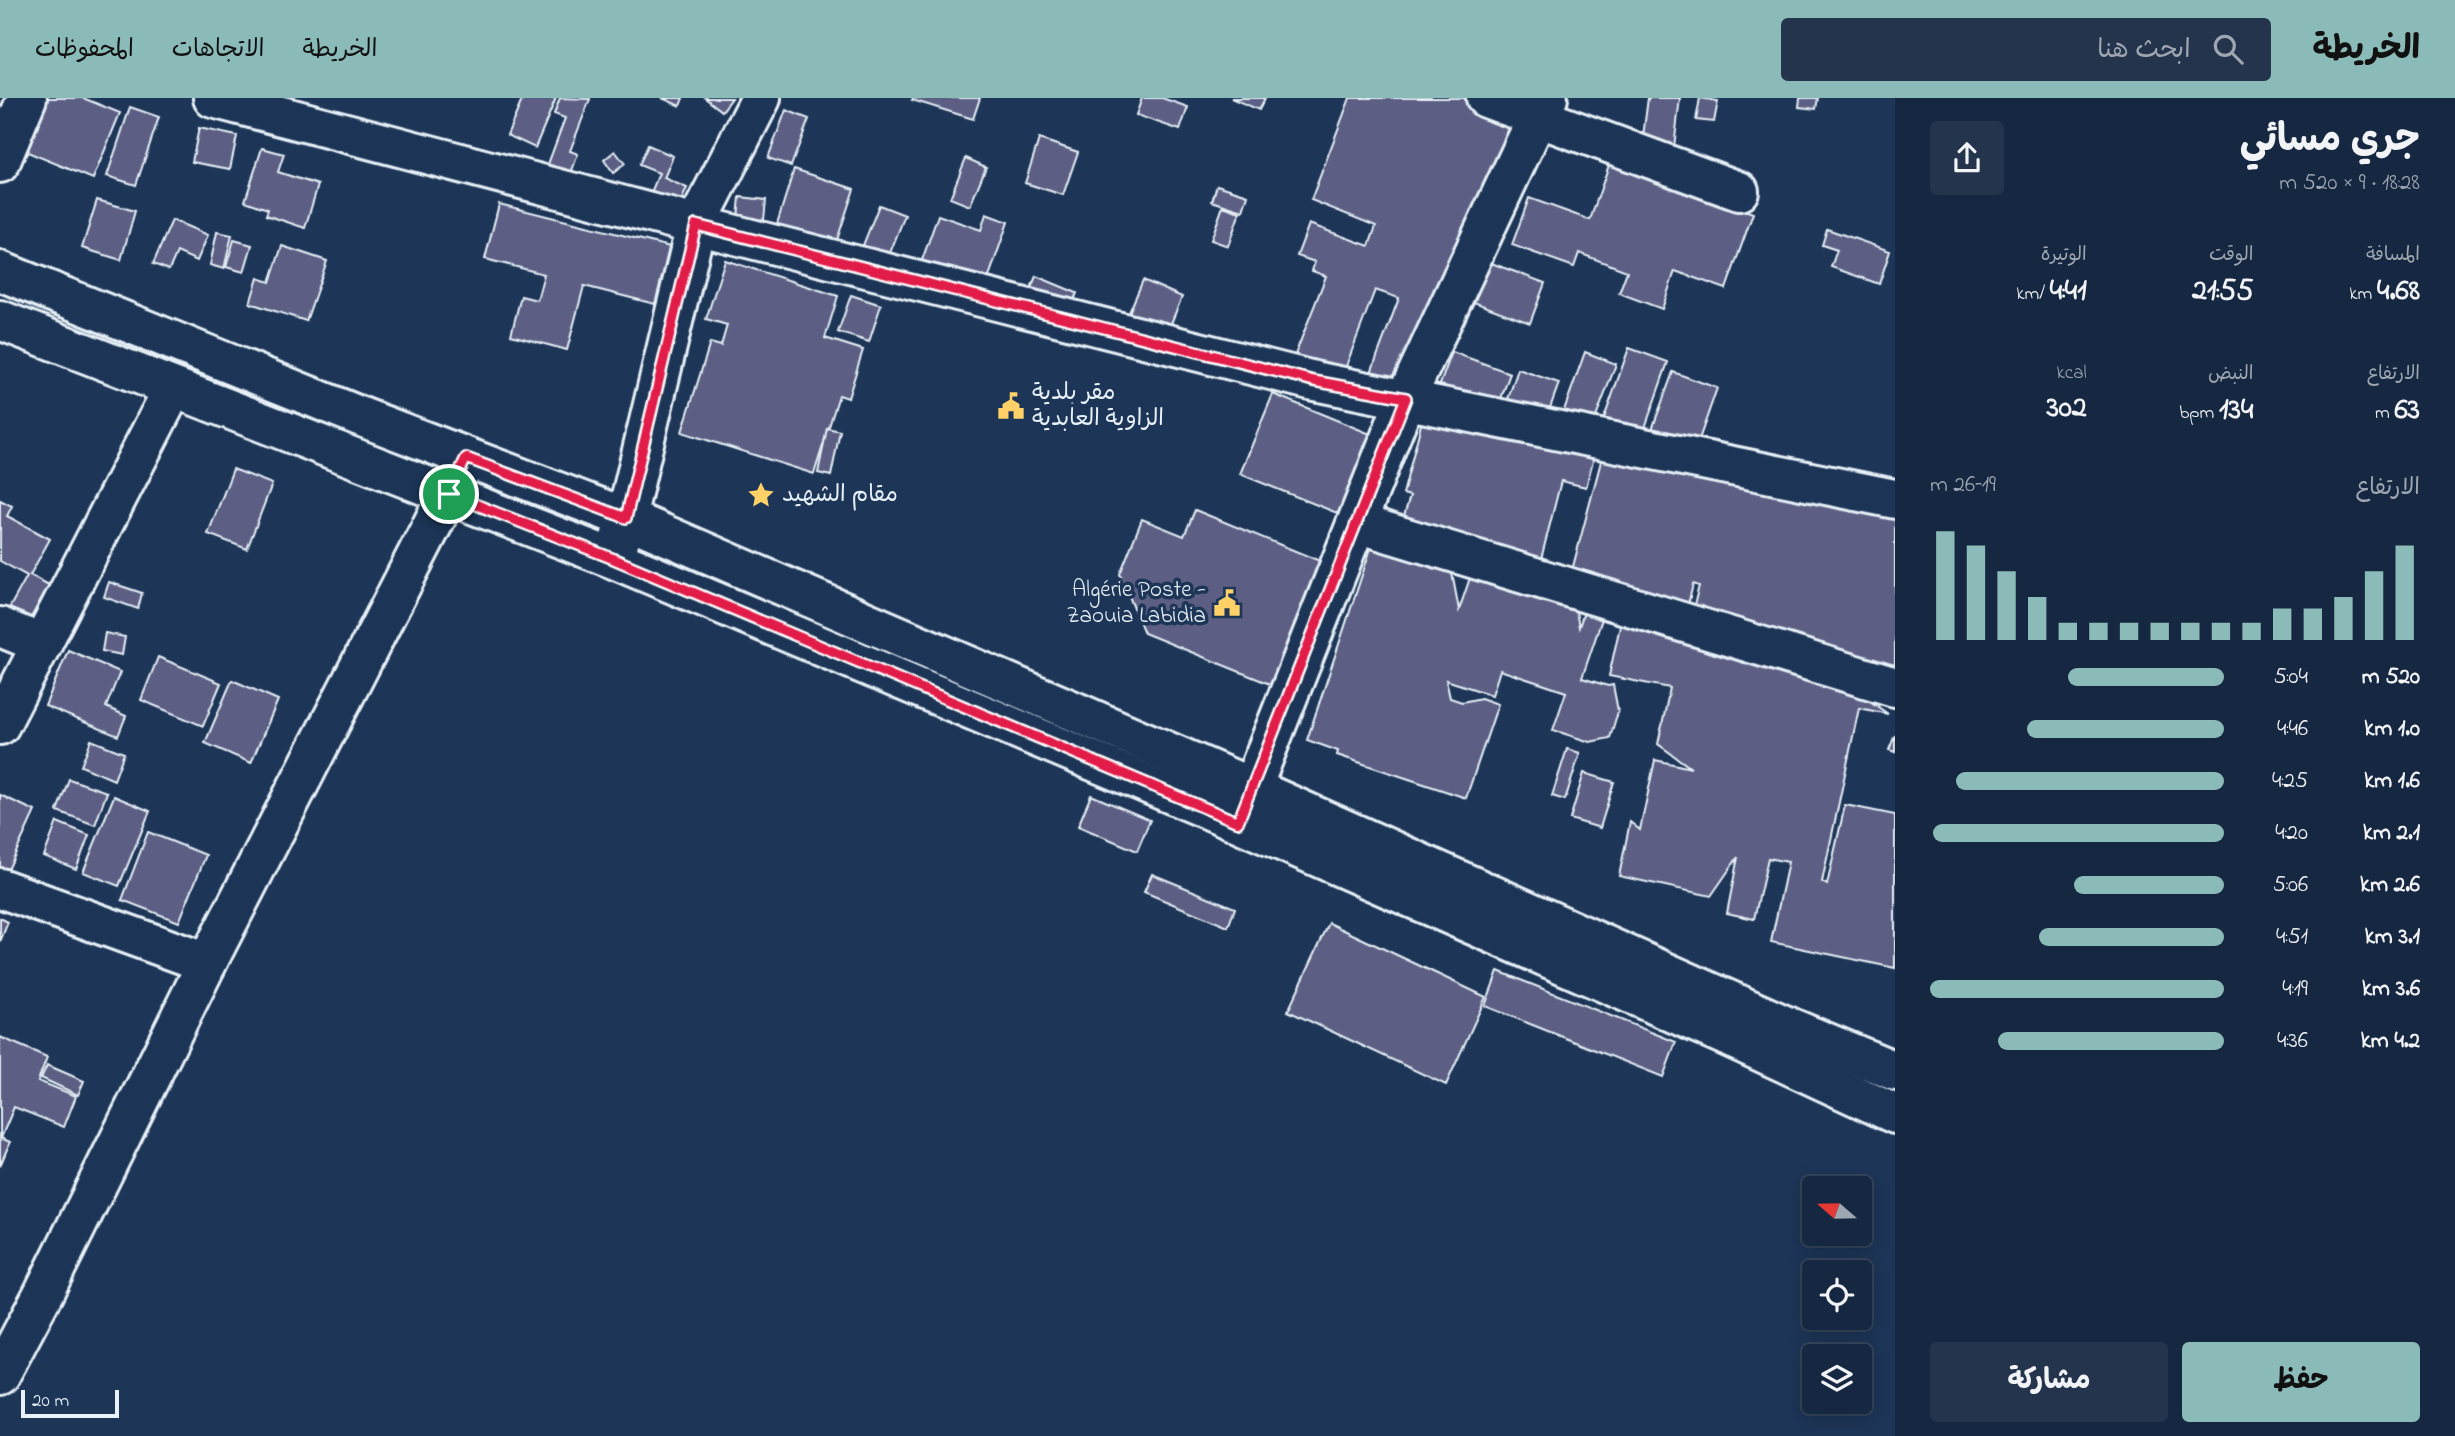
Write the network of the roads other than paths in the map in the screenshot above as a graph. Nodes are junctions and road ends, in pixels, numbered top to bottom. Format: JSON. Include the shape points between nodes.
{"nodes":[{"id":1,"x":27,"y":98,"type":"edge"},
{"id":2,"x":213,"y":98,"type":"edge"},
{"id":3,"x":761,"y":98,"type":"edge"},
{"id":4,"x":1486,"y":98,"type":"edge"},
{"id":5,"x":1543,"y":108,"type":"edge"},
{"id":6,"x":0,"y":163,"type":"edge"},
{"id":7,"x":1739,"y":191,"type":"dead end"},
{"id":8,"x":696,"y":225,"type":"junction"},
{"id":9,"x":0,"y":271,"type":"edge"},
{"id":10,"x":0,"y":320,"type":"edge"},
{"id":11,"x":173,"y":389,"type":"junction"},
{"id":12,"x":1406,"y":398,"type":"junction"},
{"id":13,"x":466,"y":458,"type":"junction"},
{"id":14,"x":449,"y":494,"type":"junction"},
{"id":15,"x":1895,"y":499,"type":"edge"},
{"id":16,"x":626,"y":518,"type":"junction"},
{"id":17,"x":1357,"y":523,"type":"junction"},
{"id":18,"x":614,"y":559,"type":"junction"},
{"id":19,"x":0,"y":627,"type":"edge"},
{"id":20,"x":42,"y":644,"type":"junction"},
{"id":21,"x":1895,"y":687,"type":"edge"},
{"id":22,"x":0,"y":725,"type":"edge"},
{"id":23,"x":1245,"y":805,"type":"junction"},
{"id":24,"x":0,"y":888,"type":"edge"},
{"id":25,"x":207,"y":963,"type":"junction"},
{"id":26,"x":1895,"y":1071,"type":"edge"},
{"id":27,"x":1895,"y":1114,"type":"edge"},
{"id":28,"x":0,"y":1375,"type":"edge"}],
"edges":[{"from":1,"to":6,"type":"street"},
{"from":2,"to":8,"type":"street"},
{"from":3,"to":8,"type":"street"},
{"from":4,"to":5,"type":"street"},
{"from":5,"to":7,"type":"street"},
{"from":5,"to":12,"type":"street"},
{"from":8,"to":12,"type":"street","via":[[1314,381]]},
{"from":8,"to":16,"type":"street"},
{"from":9,"to":13,"type":"street"},
{"from":10,"to":11,"type":"street"},
{"from":11,"to":14,"type":"street"},
{"from":11,"to":20,"type":"street"},
{"from":12,"to":15,"type":"street"},
{"from":12,"to":17,"type":"street"},
{"from":13,"to":14,"type":"street"},
{"from":13,"to":16,"type":"street"},
{"from":14,"to":18,"type":"street"},
{"from":14,"to":25,"type":"street"},
{"from":16,"to":18,"type":"street"},
{"from":16,"to":23,"type":"street"},
{"from":17,"to":21,"type":"street"},
{"from":17,"to":23,"type":"street"},
{"from":18,"to":23,"type":"street"},
{"from":19,"to":20,"type":"street"},
{"from":20,"to":22,"type":"street"},
{"from":23,"to":26,"type":"street"},
{"from":23,"to":27,"type":"street"},
{"from":24,"to":25,"type":"street"},
{"from":25,"to":28,"type":"street"}]}
